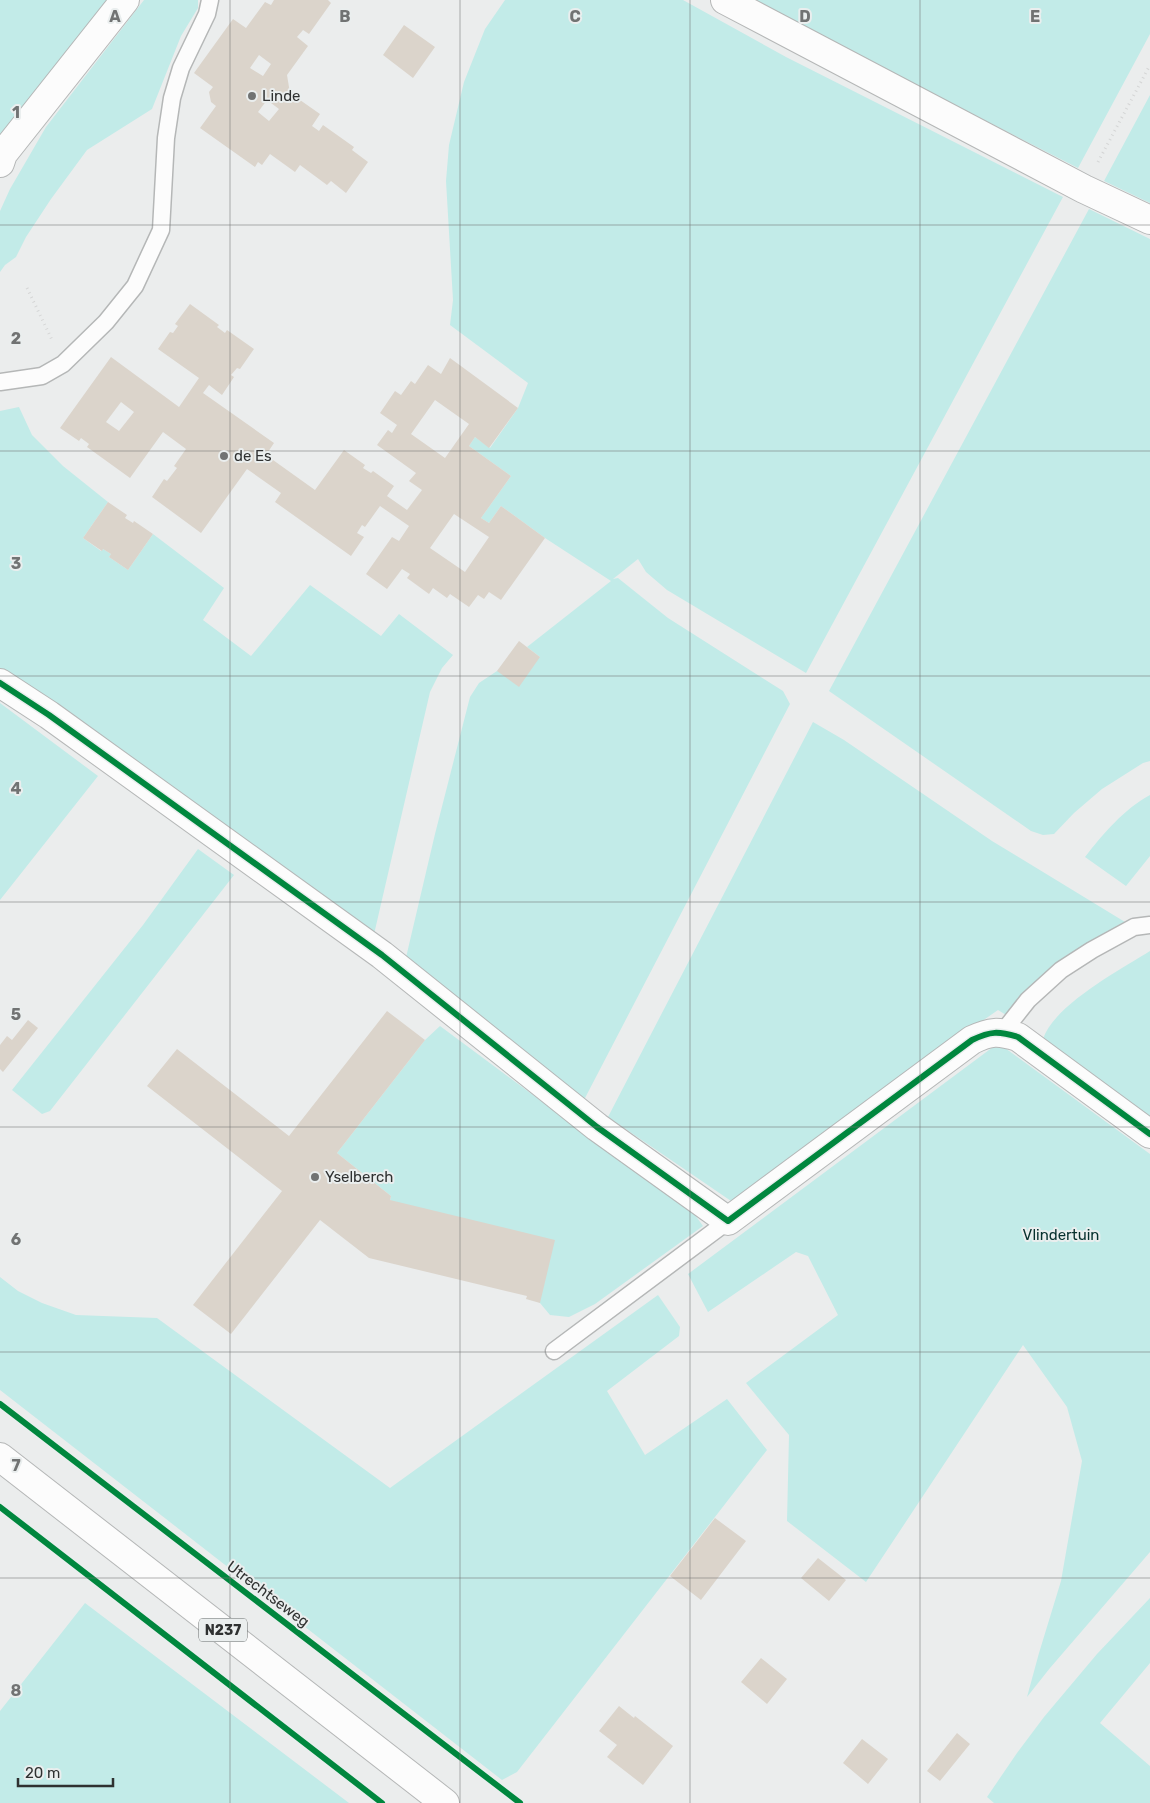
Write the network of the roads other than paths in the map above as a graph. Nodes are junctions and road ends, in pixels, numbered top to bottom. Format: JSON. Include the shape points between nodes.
{"nodes":[{"id":1,"x":124,"y":0,"type":"edge"},
{"id":2,"x":210,"y":0,"type":"edge"},
{"id":3,"x":725,"y":0,"type":"edge"},
{"id":4,"x":0,"y":163,"type":"edge"},
{"id":5,"x":1150,"y":220,"type":"edge"},
{"id":6,"x":0,"y":382,"type":"edge"},
{"id":7,"x":0,"y":683,"type":"edge"},
{"id":8,"x":1150,"y":925,"type":"edge"},
{"id":9,"x":1002,"y":1033,"type":"junction"},
{"id":10,"x":1150,"y":1134,"type":"edge"},
{"id":11,"x":728,"y":1221,"type":"junction"},
{"id":12,"x":554,"y":1351,"type":"dead end"},
{"id":13,"x":0,"y":1457,"type":"edge"},
{"id":14,"x":445,"y":1803,"type":"edge"}],
"edges":[{"from":1,"to":4,"type":"street","via":[[3,154]]},
{"from":2,"to":6,"type":"lane","via":[[172,98],[166,138],[161,230],[135,286],[106,322],[63,364],[42,376]]},
{"from":3,"to":5,"type":"street","via":[[1084,189]]},
{"from":7,"to":11,"type":"street","via":[[382,955],[597,1126]]},
{"from":8,"to":9,"type":"lane","via":[[1134,926],[1061,970],[1028,1000]]},
{"from":9,"to":10,"type":"street","via":[[1018,1037]]},
{"from":9,"to":11,"type":"street","via":[[987,1033],[972,1040]]},
{"from":11,"to":12,"type":"lane"},
{"from":13,"to":14,"type":"street","number":"N237"}]}
